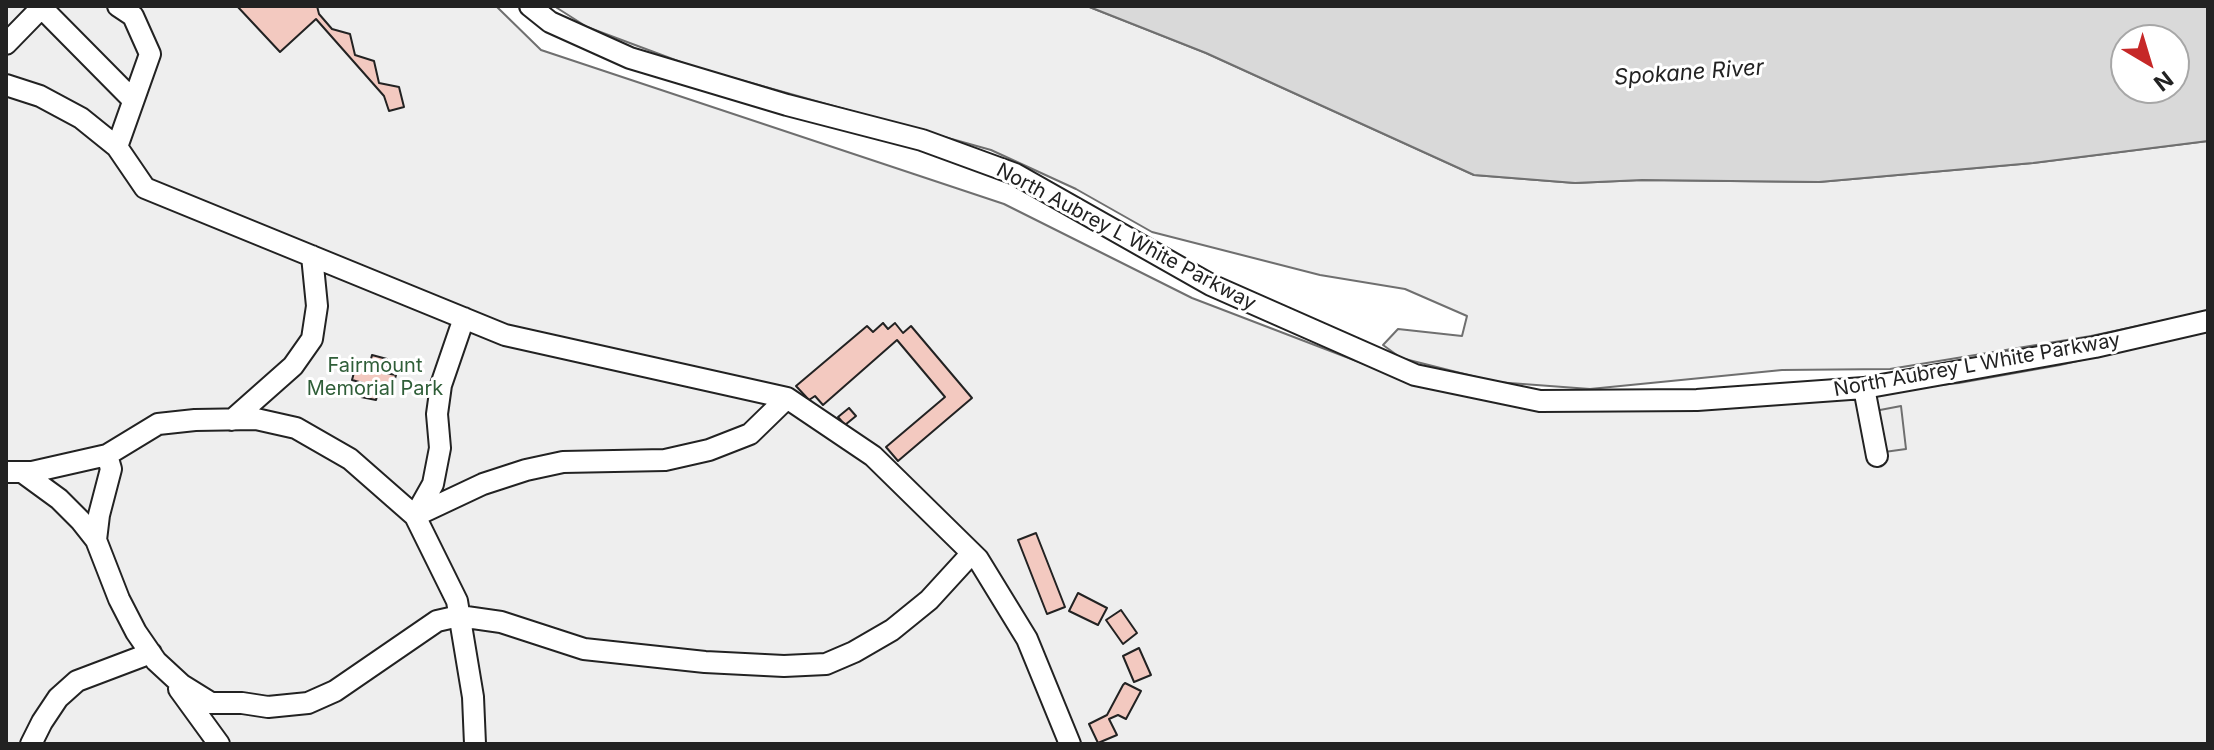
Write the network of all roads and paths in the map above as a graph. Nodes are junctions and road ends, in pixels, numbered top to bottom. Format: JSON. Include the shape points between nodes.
{"nodes":[{"id":1,"x":118,"y":6,"type":"edge"},
{"id":2,"x":530,"y":6,"type":"edge"},
{"id":3,"x":42,"y":7,"type":"edge"},
{"id":4,"x":6,"y":44,"type":"edge"},
{"id":5,"x":6,"y":85,"type":"edge"},
{"id":6,"x":133,"y":100,"type":"junction"},
{"id":7,"x":117,"y":147,"type":"junction"},
{"id":8,"x":312,"y":256,"type":"junction"},
{"id":9,"x":464,"y":318,"type":"junction"},
{"id":10,"x":2208,"y":321,"type":"edge"},
{"id":11,"x":1864,"y":388,"type":"junction"},
{"id":12,"x":787,"y":398,"type":"junction"},
{"id":13,"x":232,"y":420,"type":"junction"},
{"id":14,"x":107,"y":455,"type":"junction"},
{"id":15,"x":1877,"y":456,"type":"dead end"},
{"id":16,"x":14,"y":472,"type":"edge"},
{"id":17,"x":415,"y":516,"type":"junction"},
{"id":18,"x":96,"y":540,"type":"junction"},
{"id":19,"x":972,"y":553,"type":"junction"},
{"id":20,"x":459,"y":616,"type":"junction"},
{"id":21,"x":151,"y":653,"type":"junction"},
{"id":22,"x":165,"y":669,"type":"junction"},
{"id":23,"x":31,"y":744,"type":"edge"},
{"id":24,"x":219,"y":744,"type":"edge"},
{"id":25,"x":475,"y":744,"type":"edge"},
{"id":26,"x":1070,"y":744,"type":"edge"}],
"edges":[{"from":1,"to":6,"type":"street","via":[[133,16],[150,54]]},
{"from":2,"to":11,"type":"street","name":"North Aubrey L White Parkway","via":[[550,22],[630,58],[922,140],[1015,174],[1211,285],[1415,375],[1540,401],[1697,400]]},
{"from":3,"to":4,"type":"street"},
{"from":3,"to":6,"type":"street"},
{"from":5,"to":7,"type":"street","via":[[81,118]]},
{"from":6,"to":7,"type":"street"},
{"from":7,"to":8,"type":"street","via":[[145,188]]},
{"from":8,"to":9,"type":"street"},
{"from":8,"to":13,"type":"street","via":[[317,306],[312,339],[293,366]]},
{"from":9,"to":12,"type":"street","via":[[505,335]]},
{"from":9,"to":17,"type":"street","via":[[441,385],[440,448],[433,484]]},
{"from":10,"to":11,"type":"street","name":"North Aubrey L White Parkway"},
{"from":11,"to":15,"type":"street"},
{"from":12,"to":17,"type":"street","via":[[750,434],[709,450],[665,460],[563,462],[526,470]]},
{"from":12,"to":19,"type":"street","via":[[873,456]]},
{"from":13,"to":14,"type":"street","via":[[158,424]]},
{"from":13,"to":17,"type":"street","via":[[296,428],[350,459]]},
{"from":14,"to":16,"type":"street"},
{"from":14,"to":18,"type":"street","via":[[111,469]]},
{"from":16,"to":18,"type":"street","via":[[59,499]]},
{"from":17,"to":20,"type":"street","via":[[457,601]]},
{"from":18,"to":21,"type":"street","via":[[119,599]]},
{"from":19,"to":20,"type":"street","via":[[929,600],[892,630],[826,664],[705,662],[584,649],[501,622]]},
{"from":19,"to":26,"type":"street","via":[[1027,639]]},
{"from":20,"to":22,"type":"street","via":[[437,621],[335,691],[308,703],[211,703]]},
{"from":20,"to":25,"type":"street"},
{"from":21,"to":22,"type":"street"},
{"from":21,"to":23,"type":"street","via":[[77,681],[58,698]]},
{"from":22,"to":24,"type":"street"}]}
